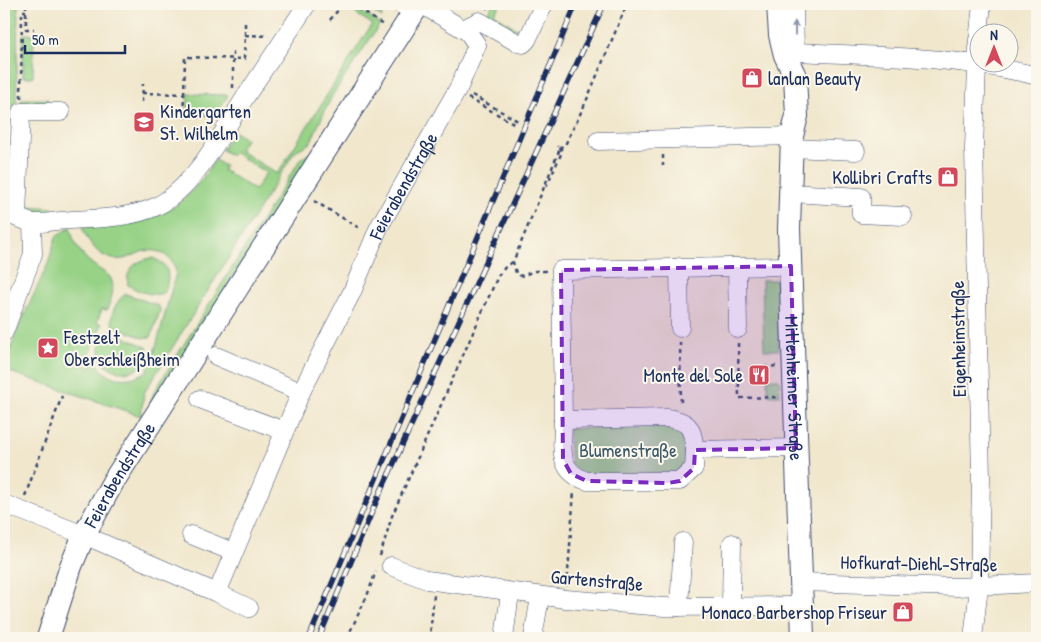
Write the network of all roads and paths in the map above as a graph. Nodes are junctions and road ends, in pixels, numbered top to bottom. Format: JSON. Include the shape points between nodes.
{"nodes":[{"id":1,"x":26,"y":4,"type":"edge"},
{"id":2,"x":307,"y":4,"type":"edge"},
{"id":3,"x":343,"y":4,"type":"edge"},
{"id":4,"x":352,"y":4,"type":"edge"},
{"id":5,"x":411,"y":4,"type":"edge"},
{"id":6,"x":544,"y":4,"type":"edge"},
{"id":7,"x":627,"y":4,"type":"edge"},
{"id":8,"x":768,"y":4,"type":"edge"},
{"id":9,"x":778,"y":4,"type":"edge"},
{"id":10,"x":794,"y":4,"type":"edge"},
{"id":11,"x":982,"y":4,"type":"edge"},
{"id":12,"x":26,"y":10,"type":"junction"},
{"id":13,"x":330,"y":20,"type":"dead end"},
{"id":14,"x":980,"y":22,"type":"edge"},
{"id":15,"x":245,"y":23,"type":"dead end"},
{"id":16,"x":383,"y":25,"type":"dead end"},
{"id":17,"x":463,"y":29,"type":"junction"},
{"id":18,"x":34,"y":30,"type":"dead end"},
{"id":19,"x":245,"y":35,"type":"junction"},
{"id":20,"x":271,"y":36,"type":"dead end"},
{"id":21,"x":787,"y":47,"type":"junction"},
{"id":22,"x":233,"y":52,"type":"dead end"},
{"id":23,"x":233,"y":59,"type":"junction"},
{"id":24,"x":968,"y":63,"type":"edge"},
{"id":25,"x":976,"y":72,"type":"edge"},
{"id":26,"x":1017,"y":72,"type":"edge"},
{"id":27,"x":1037,"y":76,"type":"edge"},
{"id":28,"x":143,"y":84,"type":"dead end"},
{"id":29,"x":462,"y":92,"type":"junction"},
{"id":30,"x":142,"y":93,"type":"junction"},
{"id":31,"x":184,"y":94,"type":"junction"},
{"id":32,"x":233,"y":94,"type":"dead end"},
{"id":33,"x":142,"y":102,"type":"dead end"},
{"id":34,"x":21,"y":112,"type":"junction"},
{"id":35,"x":61,"y":112,"type":"dead end"},
{"id":36,"x":179,"y":117,"type":"dead end"},
{"id":37,"x":183,"y":117,"type":"junction"},
{"id":38,"x":218,"y":117,"type":"dead end"},
{"id":39,"x":598,"y":141,"type":"dead end"},
{"id":40,"x":792,"y":142,"type":"junction"},
{"id":41,"x":856,"y":151,"type":"dead end"},
{"id":42,"x":790,"y":193,"type":"junction"},
{"id":43,"x":309,"y":197,"type":"dead end"},
{"id":44,"x":904,"y":216,"type":"dead end"},
{"id":45,"x":18,"y":217,"type":"edge"},
{"id":46,"x":368,"y":233,"type":"dead end"},
{"id":47,"x":513,"y":262,"type":"junction"},
{"id":48,"x":791,"y":266,"type":"junction"},
{"id":49,"x":679,"y":267,"type":"junction"},
{"id":50,"x":736,"y":267,"type":"junction"},
{"id":51,"x":557,"y":270,"type":"junction"},
{"id":52,"x":680,"y":328,"type":"joint"},
{"id":53,"x":738,"y":329,"type":"joint"},
{"id":54,"x":4,"y":332,"type":"edge"},
{"id":55,"x":216,"y":356,"type":"dead end"},
{"id":56,"x":781,"y":366,"type":"dead end"},
{"id":57,"x":764,"y":367,"type":"dead end"},
{"id":58,"x":301,"y":392,"type":"junction"},
{"id":59,"x":62,"y":396,"type":"dead end"},
{"id":60,"x":781,"y":397,"type":"dead end"},
{"id":61,"x":200,"y":399,"type":"dead end"},
{"id":62,"x":563,"y":420,"type":"junction"},
{"id":63,"x":681,"y":420,"type":"junction"},
{"id":64,"x":284,"y":432,"type":"junction"},
{"id":65,"x":796,"y":448,"type":"junction"},
{"id":66,"x":695,"y":450,"type":"junction"},
{"id":67,"x":575,"y":478,"type":"junction"},
{"id":68,"x":23,"y":502,"type":"dead end"},
{"id":69,"x":4,"y":504,"type":"edge"},
{"id":70,"x":191,"y":534,"type":"dead end"},
{"id":71,"x":84,"y":536,"type":"junction"},
{"id":72,"x":683,"y":542,"type":"dead end"},
{"id":73,"x":732,"y":544,"type":"dead end"},
{"id":74,"x":233,"y":552,"type":"junction"},
{"id":75,"x":392,"y":566,"type":"dead end"},
{"id":76,"x":435,"y":581,"type":"junction"},
{"id":77,"x":801,"y":582,"type":"junction"},
{"id":78,"x":1037,"y":584,"type":"edge"},
{"id":79,"x":979,"y":587,"type":"junction"},
{"id":80,"x":216,"y":593,"type":"junction"},
{"id":81,"x":510,"y":593,"type":"junction"},
{"id":82,"x":540,"y":597,"type":"junction"},
{"id":83,"x":566,"y":600,"type":"junction"},
{"id":84,"x":732,"y":606,"type":"junction"},
{"id":85,"x":803,"y":606,"type":"junction"},
{"id":86,"x":679,"y":607,"type":"junction"},
{"id":87,"x":250,"y":608,"type":"dead end"},
{"id":88,"x":48,"y":638,"type":"edge"},
{"id":89,"x":348,"y":638,"type":"edge"},
{"id":90,"x":427,"y":638,"type":"edge"},
{"id":91,"x":504,"y":638,"type":"edge"},
{"id":92,"x":533,"y":638,"type":"edge"},
{"id":93,"x":803,"y":638,"type":"edge"},
{"id":94,"x":973,"y":638,"type":"edge"}],
"edges":[{"from":1,"to":12,"type":"path"},
{"from":2,"to":45,"type":"street","via":[[210,151],[178,191],[155,207],[126,215]]},
{"from":3,"to":13,"type":"path"},
{"from":4,"to":16,"type":"path"},
{"from":5,"to":17,"type":"street","name":"Feierabendstraße"},
{"from":5,"to":71,"type":"main road","name":"Feierabendstraße","via":[[340,106],[316,163],[113,482]]},
{"from":6,"to":17,"type":"street","via":[[523,44],[478,21]]},
{"from":7,"to":47,"type":"path","via":[[585,104],[565,145],[560,146]]},
{"from":8,"to":21,"type":"street"},
{"from":9,"to":21,"type":"main road","name":"Mittenheimer Straße"},
{"from":21,"to":10,"type":"street","name":"Mittenheimer Straße","one_way":true},
{"from":11,"to":14,"type":"street"},
{"from":12,"to":18,"type":"path","via":[[26,29]]},
{"from":12,"to":34,"type":"path","via":[[22,10]]},
{"from":15,"to":19,"type":"path"},
{"from":17,"to":29,"type":"street","name":"Feierabendstraße","via":[[477,45]]},
{"from":19,"to":20,"type":"path"},
{"from":19,"to":23,"type":"path","via":[[244,59]]},
{"from":21,"to":24,"type":"street"},
{"from":21,"to":40,"type":"main road","name":"Mittenheimer Straße","via":[[781,75],[781,118]]},
{"from":22,"to":23,"type":"path"},
{"from":23,"to":31,"type":"path","via":[[185,57]]},
{"from":23,"to":32,"type":"path"},
{"from":25,"to":79,"type":"street","name":"Eigenheimstraße","via":[[974,148],[981,479]]},
{"from":26,"to":27,"type":"street"},
{"from":28,"to":30,"type":"path"},
{"from":29,"to":29,"type":"path","via":[[518,123]]},
{"from":29,"to":58,"type":"street","name":"Feierabendstraße","via":[[379,227],[352,292]]},
{"from":30,"to":31,"type":"path"},
{"from":30,"to":33,"type":"path"},
{"from":31,"to":37,"type":"path"},
{"from":34,"to":35,"type":"street"},
{"from":34,"to":45,"type":"street"},
{"from":36,"to":37,"type":"path"},
{"from":37,"to":38,"type":"path"},
{"from":39,"to":40,"type":"street"},
{"from":40,"to":41,"type":"street"},
{"from":40,"to":42,"type":"main road","name":"Mittenheimer Straße"},
{"from":42,"to":44,"type":"street","via":[[861,197],[861,214]]},
{"from":42,"to":48,"type":"main road","name":"Mittenheimer Straße"},
{"from":43,"to":46,"type":"path"},
{"from":45,"to":54,"type":"street","via":[[33,254]]},
{"from":47,"to":51,"type":"path","via":[[516,273],[522,276],[535,271]]},
{"from":47,"to":89,"type":"path","via":[[498,276],[449,385],[392,516],[368,596]]},
{"from":48,"to":50,"type":"street"},
{"from":48,"to":65,"type":"main road","name":"Mittenheimer Straße"},
{"from":49,"to":50,"type":"street"},
{"from":49,"to":51,"type":"street"},
{"from":49,"to":52,"type":"street"},
{"from":50,"to":53,"type":"street"},
{"from":51,"to":62,"type":"street"},
{"from":52,"to":63,"type":"path"},
{"from":53,"to":60,"type":"path","via":[[739,398]]},
{"from":55,"to":58,"type":"street"},
{"from":56,"to":57,"type":"path"},
{"from":58,"to":64,"type":"street","name":"Feierabendstraße"},
{"from":59,"to":68,"type":"path"},
{"from":61,"to":64,"type":"street"},
{"from":62,"to":63,"type":"street"},
{"from":62,"to":67,"type":"street","via":[[563,459]]},
{"from":63,"to":66,"type":"street","via":[[688,426]]},
{"from":64,"to":74,"type":"street","name":"Feierabendstraße"},
{"from":65,"to":66,"type":"street"},
{"from":65,"to":77,"type":"main road","name":"Mittenheimer Straße"},
{"from":66,"to":67,"type":"street","via":[[694,468],[680,481],[595,482]]},
{"from":67,"to":83,"type":"path"},
{"from":69,"to":71,"type":"street"},
{"from":70,"to":74,"type":"street"},
{"from":71,"to":80,"type":"street","name":"Feierabendstraße"},
{"from":71,"to":88,"type":"main road","name":"Feierabendstraße"},
{"from":72,"to":86,"type":"street"},
{"from":73,"to":84,"type":"street"},
{"from":74,"to":80,"type":"street","name":"Feierabendstraße"},
{"from":75,"to":76,"type":"street","name":"Gartenstraße"},
{"from":76,"to":81,"type":"street","name":"Gartenstraße"},
{"from":76,"to":90,"type":"path"},
{"from":77,"to":79,"type":"street","name":"Hofkurat-Diehl-Straße"},
{"from":77,"to":85,"type":"main road","name":"Mittenheimer Straße"},
{"from":78,"to":79,"type":"street","name":"Hofkurat-Diehl-Straße"},
{"from":79,"to":94,"type":"street","name":"Eigenheimstraße"},
{"from":80,"to":87,"type":"street","name":"Feierabendstraße"},
{"from":81,"to":82,"type":"street","name":"Gartenstraße"},
{"from":81,"to":91,"type":"street"},
{"from":82,"to":83,"type":"street","name":"Gartenstraße"},
{"from":82,"to":92,"type":"street"},
{"from":83,"to":86,"type":"street","name":"Gartenstraße"},
{"from":84,"to":85,"type":"street","name":"Gartenstraße"},
{"from":84,"to":86,"type":"street","name":"Gartenstraße"},
{"from":85,"to":93,"type":"main road","name":"Mittenheimer Straße"}]}
